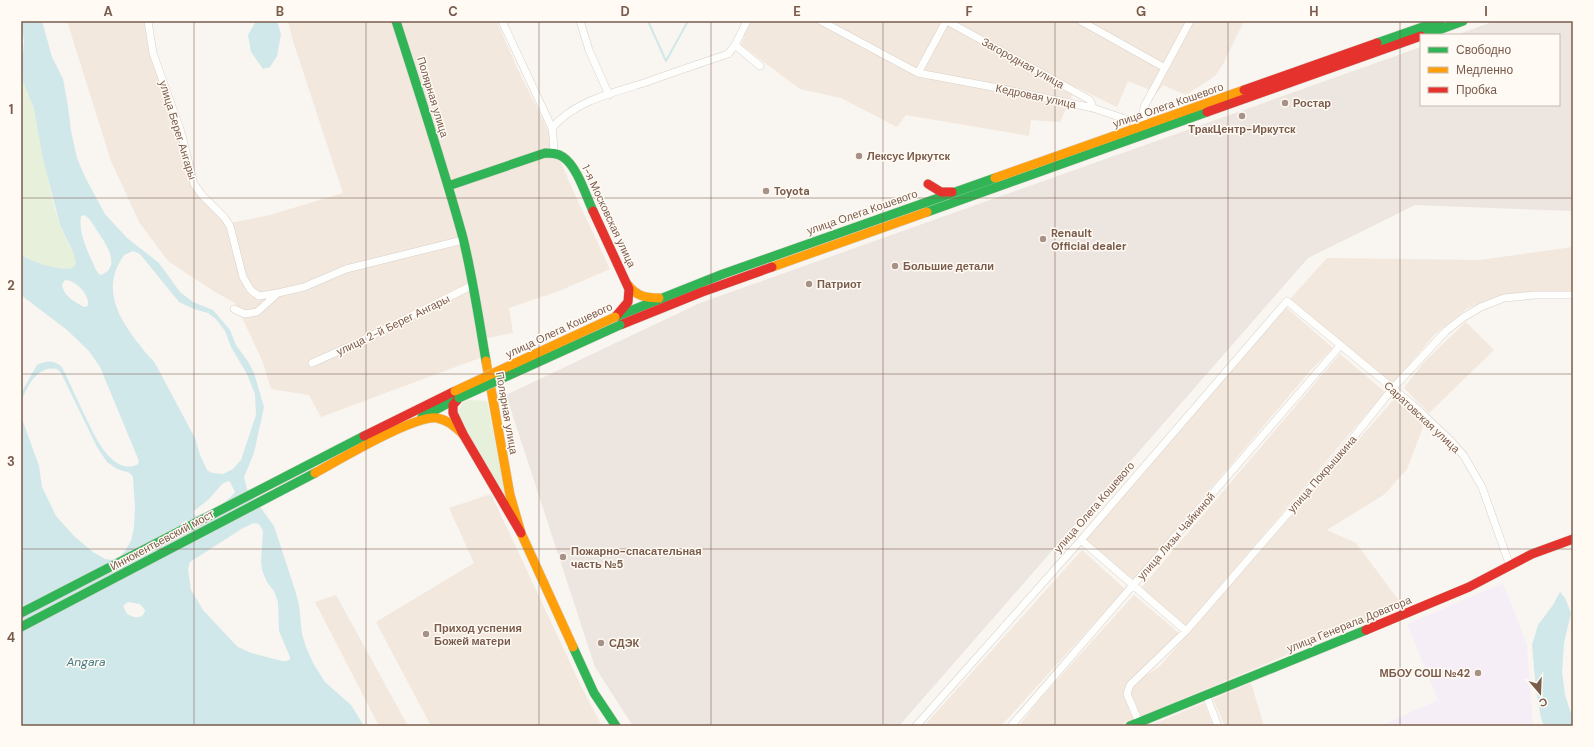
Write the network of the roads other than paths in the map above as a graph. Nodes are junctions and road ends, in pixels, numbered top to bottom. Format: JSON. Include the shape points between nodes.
{"nodes":[{"id":1,"x":148,"y":21,"type":"edge"},
{"id":2,"x":396,"y":21,"type":"edge"},
{"id":3,"x":502,"y":21,"type":"edge"},
{"id":4,"x":580,"y":21,"type":"edge"},
{"id":5,"x":747,"y":21,"type":"edge"},
{"id":6,"x":821,"y":21,"type":"edge"},
{"id":7,"x":946,"y":21,"type":"edge"},
{"id":8,"x":1081,"y":21,"type":"edge"},
{"id":9,"x":1190,"y":21,"type":"edge"},
{"id":10,"x":1440,"y":21,"type":"edge"},
{"id":11,"x":1463,"y":21,"type":"edge"},
{"id":12,"x":1428,"y":34,"type":"edge"},
{"id":13,"x":1420,"y":36,"type":"edge"},
{"id":14,"x":735,"y":45,"type":"junction"},
{"id":15,"x":760,"y":66,"type":"dead end"},
{"id":16,"x":1165,"y":68,"type":"junction"},
{"id":17,"x":918,"y":73,"type":"junction"},
{"id":18,"x":608,"y":95,"type":"junction"},
{"id":19,"x":1093,"y":108,"type":"junction"},
{"id":20,"x":1146,"y":126,"type":"junction"},
{"id":21,"x":552,"y":128,"type":"junction"},
{"id":22,"x":554,"y":152,"type":"junction"},
{"id":23,"x":928,"y":184,"type":"dead end"},
{"id":24,"x":448,"y":186,"type":"junction"},
{"id":25,"x":963,"y":190,"type":"junction"},
{"id":26,"x":463,"y":240,"type":"junction"},
{"id":27,"x":473,"y":285,"type":"junction"},
{"id":28,"x":628,"y":285,"type":"junction"},
{"id":29,"x":278,"y":293,"type":"junction"},
{"id":30,"x":1573,"y":295,"type":"edge"},
{"id":31,"x":663,"y":297,"type":"junction"},
{"id":32,"x":1287,"y":301,"type":"joint"},
{"id":33,"x":234,"y":309,"type":"dead end"},
{"id":34,"x":618,"y":321,"type":"junction"},
{"id":35,"x":1340,"y":346,"type":"junction"},
{"id":36,"x":312,"y":363,"type":"dead end"},
{"id":37,"x":1393,"y":388,"type":"junction"},
{"id":38,"x":457,"y":394,"type":"junction"},
{"id":39,"x":394,"y":431,"type":"junction"},
{"id":40,"x":463,"y":434,"type":"junction"},
{"id":41,"x":308,"y":464,"type":"joint"},
{"id":42,"x":521,"y":533,"type":"junction"},
{"id":43,"x":1573,"y":539,"type":"edge"},
{"id":44,"x":1081,"y":540,"type":"junction"},
{"id":45,"x":1510,"y":566,"type":"junction"},
{"id":46,"x":1133,"y":585,"type":"junction"},
{"id":47,"x":21,"y":613,"type":"edge"},
{"id":48,"x":21,"y":627,"type":"edge"},
{"id":49,"x":1186,"y":631,"type":"junction"},
{"id":50,"x":1206,"y":695,"type":"junction"},
{"id":51,"x":1134,"y":724,"type":"edge"},
{"id":52,"x":616,"y":726,"type":"edge"},
{"id":53,"x":916,"y":726,"type":"edge"},
{"id":54,"x":1011,"y":726,"type":"edge"},
{"id":55,"x":1218,"y":726,"type":"edge"}],
"edges":[{"from":1,"to":29,"type":"street","name":"улица Берег Ангары","via":[[153,53],[181,132],[194,184],[230,226],[243,277],[250,289],[259,296]]},
{"from":2,"to":24,"type":"main road","name":"Полярная улица"},
{"from":3,"to":21,"type":"street"},
{"from":4,"to":18,"type":"street"},
{"from":5,"to":14,"type":"street"},
{"from":6,"to":17,"type":"street","name":"Кедровая улица"},
{"from":7,"to":17,"type":"street"},
{"from":7,"to":19,"type":"street","name":"Загородная улица","via":[[1090,100]]},
{"from":8,"to":16,"type":"street"},
{"from":9,"to":16,"type":"street"},
{"from":10,"to":20,"type":"main road","name":"улица Олега Кошевого"},
{"from":11,"to":12,"type":"main road"},
{"from":13,"to":34,"type":"main road","name":"улица Олега Кошевого"},
{"from":14,"to":15,"type":"street"},
{"from":14,"to":18,"type":"street","via":[[728,54]]},
{"from":16,"to":20,"type":"street","via":[[1144,107]]},
{"from":17,"to":19,"type":"street","name":"Кедровая улица"},
{"from":18,"to":21,"type":"street","via":[[560,118]]},
{"from":19,"to":20,"type":"street","name":"Кедровая улица"},
{"from":20,"to":25,"type":"main road","name":"улица Олега Кошевого"},
{"from":21,"to":22,"type":"street"},
{"from":22,"to":24,"type":"main road","via":[[538,155]]},
{"from":22,"to":28,"type":"main road","name":"1-я Московская улица","via":[[566,158],[571,165]]},
{"from":23,"to":25,"type":"main road","via":[[941,192]]},
{"from":24,"to":26,"type":"main road","name":"Полярная улица"},
{"from":25,"to":31,"type":"main road","name":"улица Олега Кошевого"},
{"from":26,"to":27,"type":"main road","name":"Полярная улица"},
{"from":26,"to":29,"type":"street","name":"улица Берег Ангары","via":[[346,269],[304,287]]},
{"from":27,"to":36,"type":"street","name":"улица 2-й Берег Ангары"},
{"from":27,"to":42,"type":"main road","name":"Полярная улица","via":[[510,495]]},
{"from":28,"to":31,"type":"main road","via":[[642,296]]},
{"from":28,"to":34,"type":"main road","name":"1-я Московская улица","via":[[628,302]]},
{"from":29,"to":33,"type":"street","via":[[257,312],[245,314]]},
{"from":30,"to":37,"type":"street","name":"улица Покрышкина","via":[[1504,298],[1481,306],[1446,331]]},
{"from":31,"to":34,"type":"main road","name":"улица Олега Кошевого"},
{"from":32,"to":35,"type":"street","name":"Саратовская улица"},
{"from":32,"to":44,"type":"street","name":"улица Олега Кошевого"},
{"from":34,"to":38,"type":"main road","name":"улица Олега Кошевого","bridge":true},
{"from":35,"to":37,"type":"street","name":"Саратовская улица"},
{"from":35,"to":46,"type":"street","name":"улица Лизы Чайкиной"},
{"from":37,"to":45,"type":"street","name":"Саратовская улица","via":[[1450,440],[1468,462],[1482,487]]},
{"from":37,"to":49,"type":"street","name":"улица Покрышкина","via":[[1344,449]]},
{"from":38,"to":39,"type":"main road","name":"улица Олега Кошевого"},
{"from":38,"to":40,"type":"main road","via":[[453,410]]},
{"from":38,"to":41,"type":"main road","name":"улица Олега Кошевого","via":[[388,423]]},
{"from":39,"to":40,"type":"main road","via":[[414,422],[440,418],[450,422]]},
{"from":39,"to":48,"type":"main road","name":"Иннокентьевский мост"},
{"from":40,"to":42,"type":"main road"},
{"from":41,"to":47,"type":"main road","name":"Иннокентьевский мост"},
{"from":42,"to":52,"type":"main road","name":"Полярная улица","via":[[594,693]]},
{"from":43,"to":45,"type":"main road","name":"улица Генерала Доватора","via":[[1532,554]]},
{"from":44,"to":46,"type":"street"},
{"from":44,"to":53,"type":"street","name":"улица Олега Кошевого"},
{"from":45,"to":50,"type":"main road","name":"улица Генерала Доватора","via":[[1440,600]]},
{"from":46,"to":49,"type":"street"},
{"from":46,"to":54,"type":"street","name":"улица Лизы Чайкиной"},
{"from":49,"to":51,"type":"street","name":"улица Покрышкина","via":[[1128,688]]},
{"from":50,"to":51,"type":"main road","name":"улица Генерала Доватора"},
{"from":50,"to":55,"type":"street"}]}
